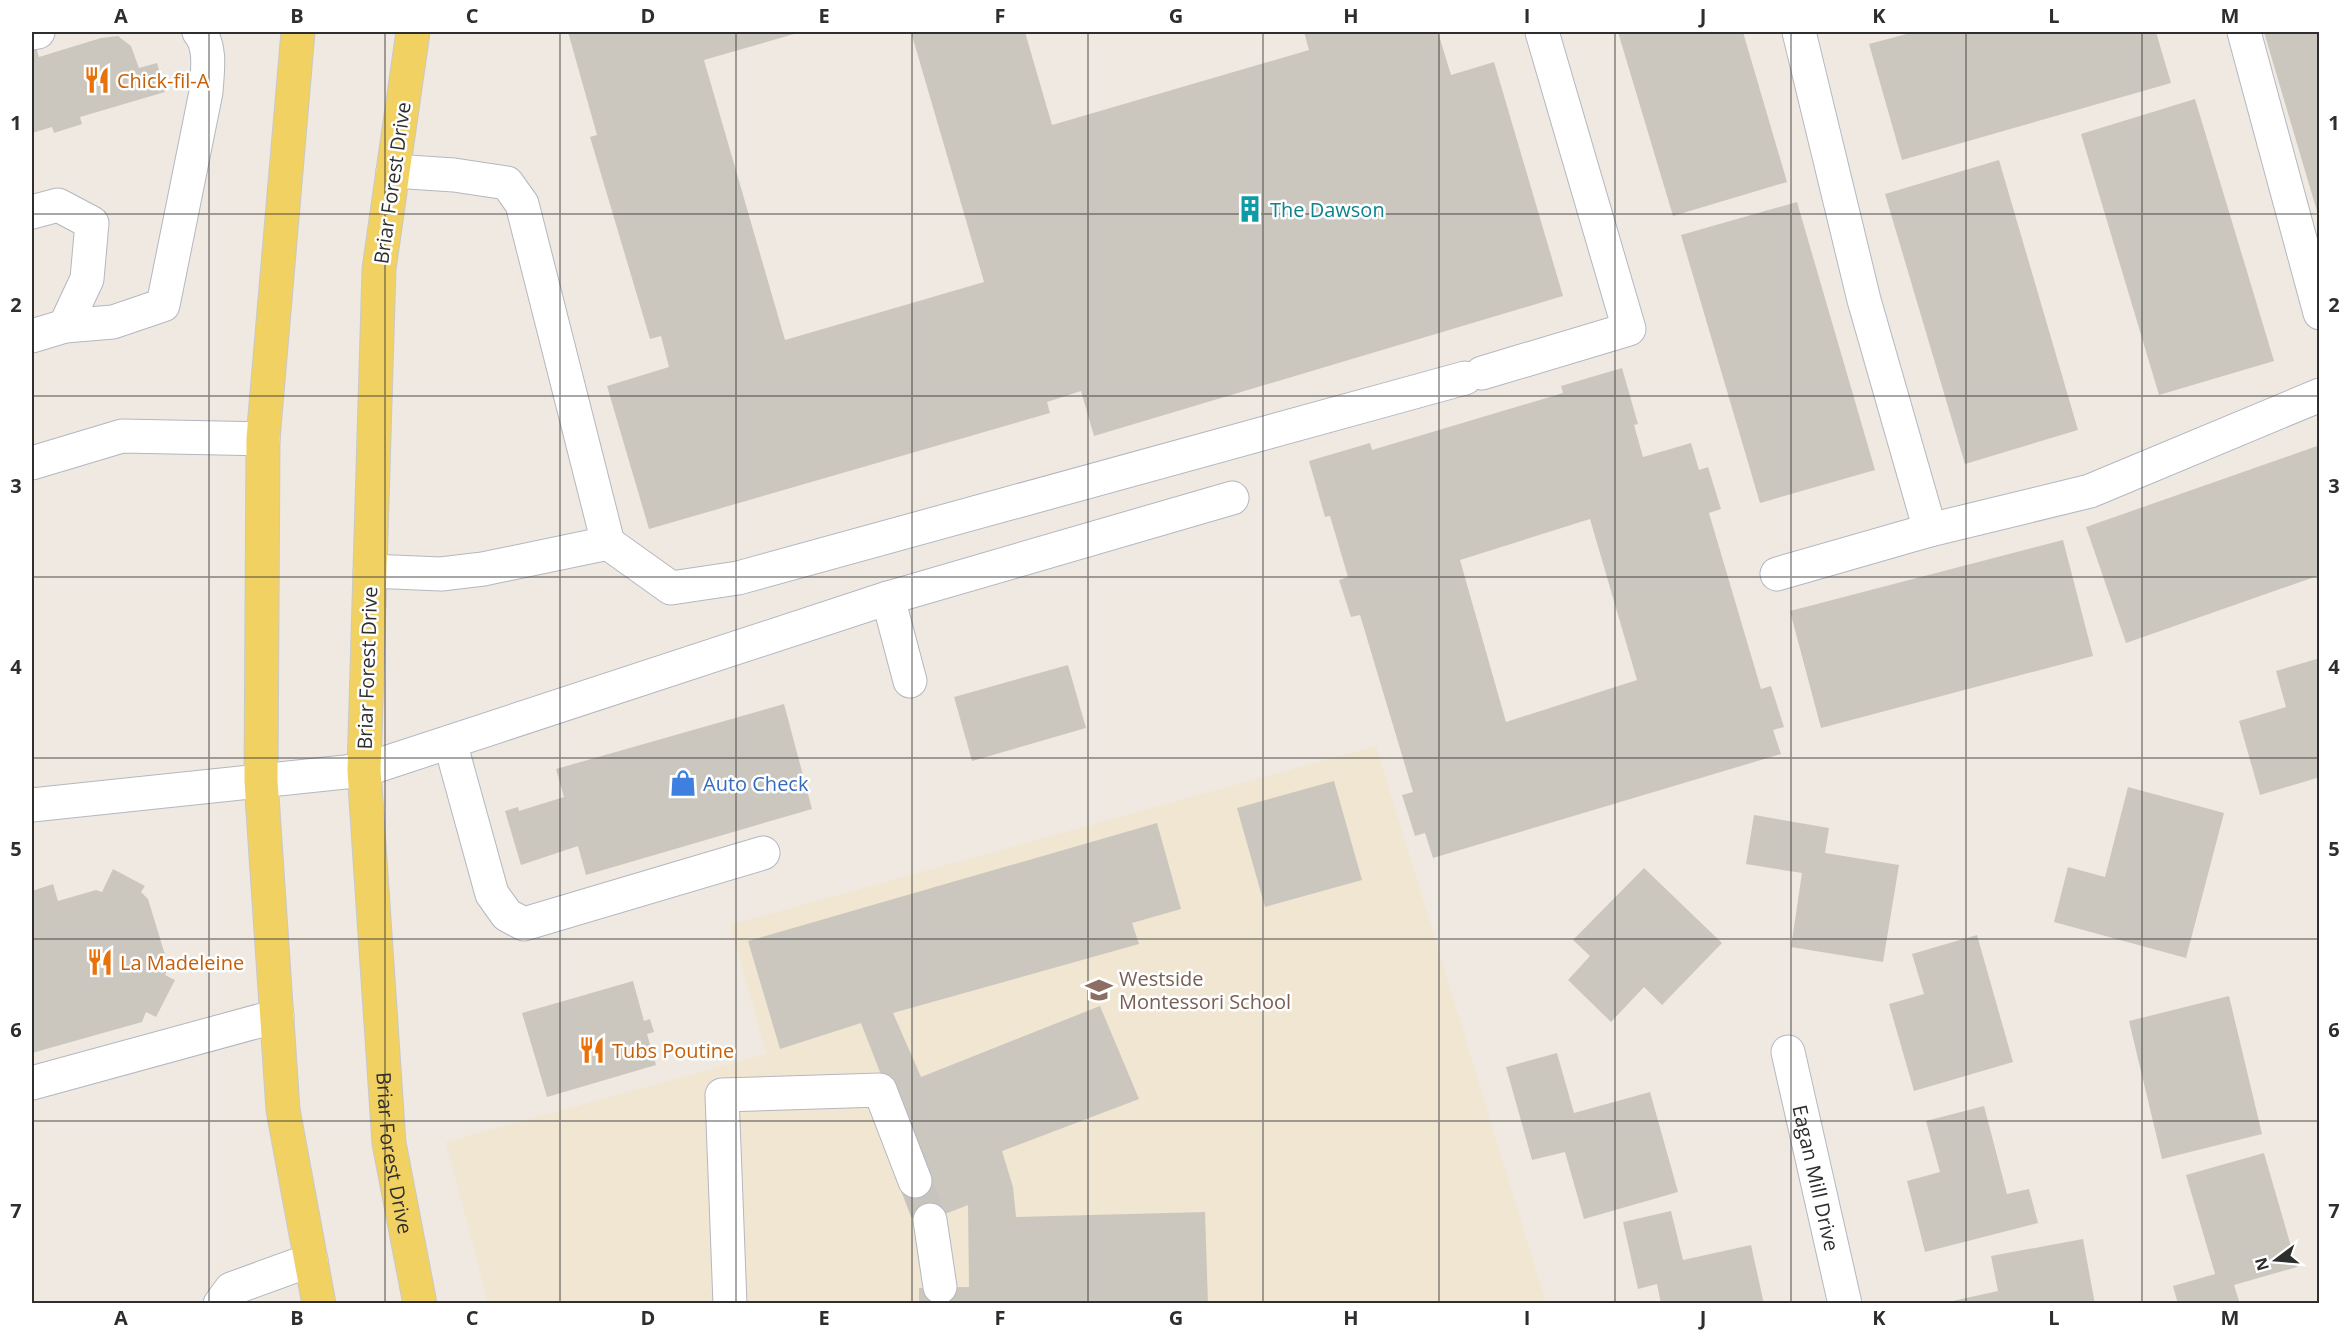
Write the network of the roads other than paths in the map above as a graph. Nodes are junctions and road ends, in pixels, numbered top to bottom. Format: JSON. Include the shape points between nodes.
{"nodes":[{"id":1,"x":38,"y":32,"type":"edge"},
{"id":2,"x":199,"y":32,"type":"edge"},
{"id":3,"x":298,"y":32,"type":"edge"},
{"id":4,"x":413,"y":32,"type":"edge"},
{"id":5,"x":1542,"y":32,"type":"edge"},
{"id":6,"x":1799,"y":32,"type":"edge"},
{"id":7,"x":2244,"y":32,"type":"edge"},
{"id":8,"x":32,"y":33,"type":"edge"},
{"id":9,"x":393,"y":171,"type":"junction"},
{"id":10,"x":32,"y":212,"type":"edge"},
{"id":11,"x":2319,"y":313,"type":"edge"},
{"id":12,"x":65,"y":326,"type":"junction"},
{"id":13,"x":32,"y":336,"type":"edge"},
{"id":14,"x":2319,"y":396,"type":"edge"},
{"id":15,"x":262,"y":439,"type":"junction"},
{"id":16,"x":32,"y":462,"type":"edge"},
{"id":17,"x":1232,"y":498,"type":"dead end"},
{"id":18,"x":1930,"y":530,"type":"junction"},
{"id":19,"x":608,"y":543,"type":"junction"},
{"id":20,"x":370,"y":571,"type":"junction"},
{"id":21,"x":1777,"y":574,"type":"dead end"},
{"id":22,"x":888,"y":598,"type":"junction"},
{"id":23,"x":910,"y":681,"type":"dead end"},
{"id":24,"x":450,"y":742,"type":"junction"},
{"id":25,"x":364,"y":770,"type":"junction"},
{"id":26,"x":261,"y":781,"type":"junction"},
{"id":27,"x":32,"y":805,"type":"edge"},
{"id":28,"x":763,"y":853,"type":"dead end"},
{"id":29,"x":277,"y":1016,"type":"junction"},
{"id":30,"x":1788,"y":1052,"type":"dead end"},
{"id":31,"x":32,"y":1083,"type":"edge"},
{"id":32,"x":915,"y":1181,"type":"tunnel mouth"},
{"id":33,"x":930,"y":1220,"type":"tunnel mouth"},
{"id":34,"x":311,"y":1260,"type":"junction"},
{"id":35,"x":940,"y":1287,"type":"dead end"},
{"id":36,"x":220,"y":1304,"type":"edge"},
{"id":37,"x":319,"y":1304,"type":"edge"},
{"id":38,"x":420,"y":1304,"type":"edge"},
{"id":39,"x":730,"y":1304,"type":"edge"},
{"id":40,"x":1845,"y":1304,"type":"edge"}],
"edges":[{"from":1,"to":8,"type":"street"},
{"from":2,"to":12,"type":"street","via":[[204,37],[208,57],[206,92],[163,305],[113,322]]},
{"from":3,"to":15,"type":"main road"},
{"from":4,"to":9,"type":"main road","name":"Briar Forest Drive"},
{"from":5,"to":19,"type":"street","via":[[1629,329],[738,578],[671,588]]},
{"from":6,"to":18,"type":"street","via":[[1864,300]]},
{"from":7,"to":11,"type":"street"},
{"from":9,"to":19,"type":"street","via":[[507,183],[522,204]]},
{"from":9,"to":20,"type":"main road","name":"Briar Forest Drive","via":[[379,269]]},
{"from":10,"to":12,"type":"street","via":[[58,205],[92,223],[87,279]]},
{"from":12,"to":13,"type":"street"},
{"from":14,"to":18,"type":"street","via":[[2090,491]]},
{"from":15,"to":16,"type":"street","via":[[122,436]]},
{"from":15,"to":26,"type":"main road"},
{"from":17,"to":22,"type":"street"},
{"from":18,"to":21,"type":"street"},
{"from":19,"to":20,"type":"street","via":[[441,574]]},
{"from":20,"to":25,"type":"main road","name":"Briar Forest Drive"},
{"from":22,"to":23,"type":"street"},
{"from":22,"to":24,"type":"street"},
{"from":24,"to":25,"type":"street"},
{"from":24,"to":28,"type":"street","via":[[492,894],[507,915],[524,924]]},
{"from":25,"to":26,"type":"street"},
{"from":25,"to":38,"type":"main road","name":"Briar Forest Drive","via":[[389,1143]]},
{"from":26,"to":27,"type":"street"},
{"from":26,"to":29,"type":"main road"},
{"from":29,"to":31,"type":"street"},
{"from":29,"to":34,"type":"main road","via":[[283,1110]]},
{"from":30,"to":40,"type":"street","name":"Eagan Mill Drive"},
{"from":32,"to":39,"type":"street","via":[[880,1090],[722,1095]]},
{"from":33,"to":35,"type":"street"},
{"from":34,"to":36,"type":"street","via":[[231,1289]]},
{"from":34,"to":37,"type":"main road"}]}
